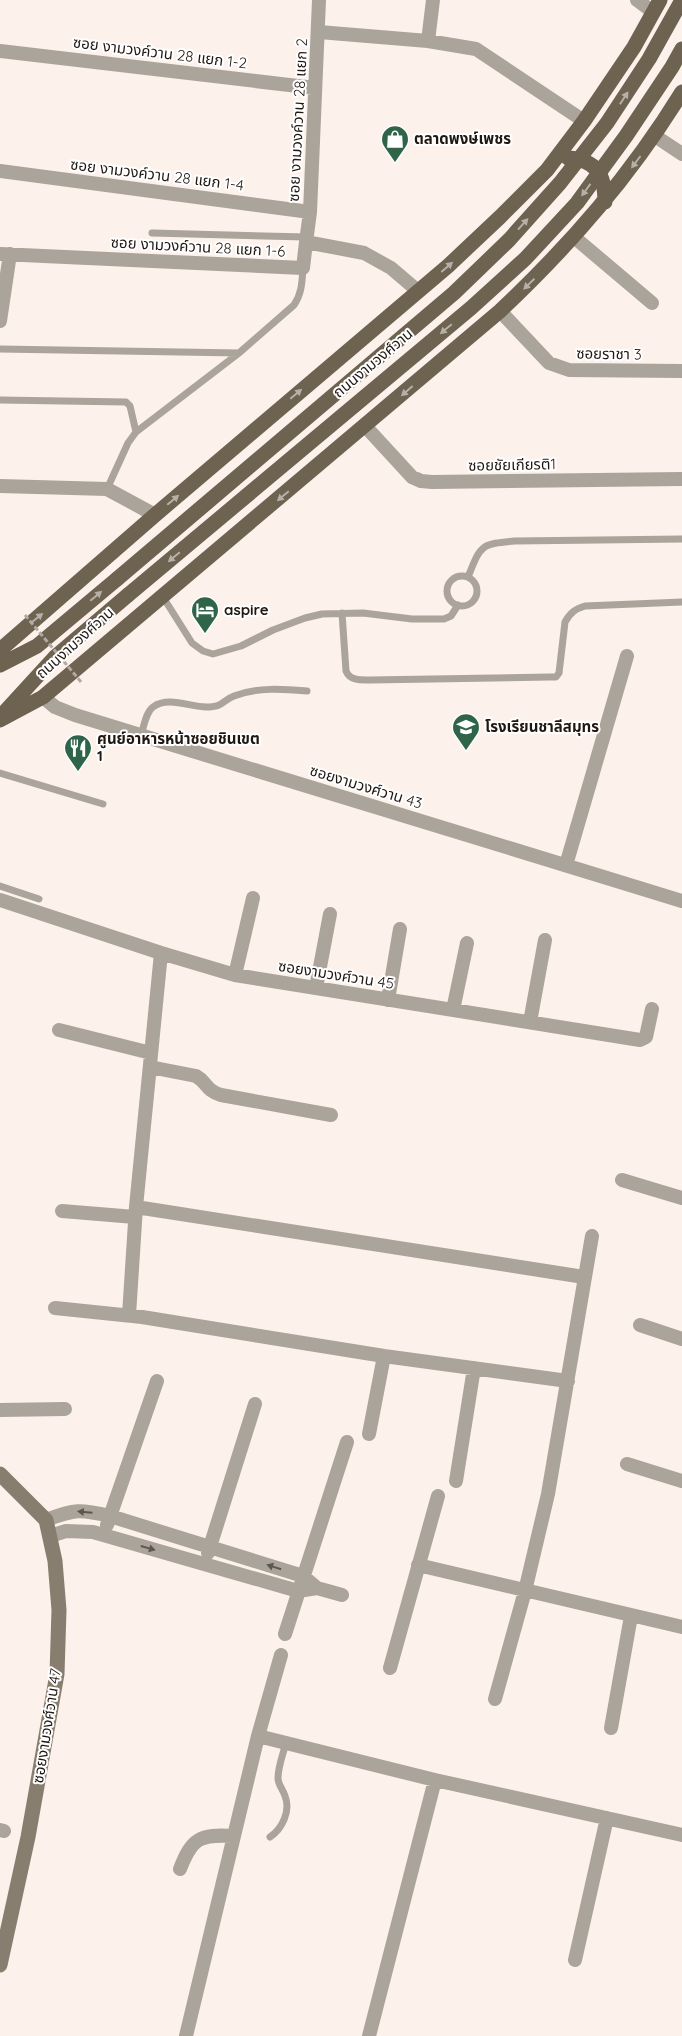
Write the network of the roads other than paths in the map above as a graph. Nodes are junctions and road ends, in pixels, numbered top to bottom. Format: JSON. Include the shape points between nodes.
{"nodes":[{"id":1,"x":319,"y":0,"type":"edge"},
{"id":2,"x":433,"y":0,"type":"edge"},
{"id":3,"x":637,"y":0,"type":"edge"},
{"id":4,"x":682,"y":0,"type":"edge"},
{"id":5,"x":657,"y":6,"type":"edge"},
{"id":6,"x":319,"y":32,"type":"junction"},
{"id":7,"x":428,"y":41,"type":"junction"},
{"id":8,"x":682,"y":49,"type":"edge"},
{"id":9,"x":0,"y":51,"type":"edge"},
{"id":10,"x":315,"y":88,"type":"junction"},
{"id":11,"x":682,"y":92,"type":"edge"},
{"id":12,"x":584,"y":121,"type":"junction"},
{"id":13,"x":655,"y":136,"type":"junction"},
{"id":14,"x":682,"y":154,"type":"edge"},
{"id":15,"x":547,"y":170,"type":"junction"},
{"id":16,"x":0,"y":171,"type":"edge"},
{"id":17,"x":605,"y":202,"type":"junction"},
{"id":18,"x":310,"y":212,"type":"junction"},
{"id":19,"x":152,"y":233,"type":"dead end"},
{"id":20,"x":574,"y":237,"type":"junction"},
{"id":21,"x":306,"y":240,"type":"junction"},
{"id":22,"x":5,"y":254,"type":"edge"},
{"id":23,"x":303,"y":268,"type":"junction"},
{"id":24,"x":418,"y":291,"type":"junction"},
{"id":25,"x":652,"y":303,"type":"dead end"},
{"id":26,"x":500,"y":311,"type":"junction"},
{"id":27,"x":0,"y":321,"type":"edge"},
{"id":28,"x":0,"y":349,"type":"edge"},
{"id":29,"x":239,"y":353,"type":"junction"},
{"id":30,"x":681,"y":371,"type":"dead end"},
{"id":31,"x":0,"y":400,"type":"edge"},
{"id":32,"x":366,"y":426,"type":"junction"},
{"id":33,"x":136,"y":432,"type":"junction"},
{"id":34,"x":682,"y":480,"type":"edge"},
{"id":35,"x":0,"y":486,"type":"edge"},
{"id":36,"x":107,"y":489,"type":"junction"},
{"id":37,"x":155,"y":515,"type":"junction"},
{"id":38,"x":682,"y":539,"type":"edge"},
{"id":39,"x":468,"y":577,"type":"junction"},
{"id":40,"x":164,"y":597,"type":"junction"},
{"id":41,"x":682,"y":602,"type":"edge"},
{"id":42,"x":458,"y":605,"type":"junction"},
{"id":43,"x":342,"y":613,"type":"junction"},
{"id":44,"x":0,"y":650,"type":"edge"},
{"id":45,"x":626,"y":656,"type":"dead end"},
{"id":46,"x":0,"y":665,"type":"edge"},
{"id":47,"x":307,"y":691,"type":"dead end"},
{"id":48,"x":43,"y":697,"type":"junction"},
{"id":49,"x":0,"y":719,"type":"edge"},
{"id":50,"x":141,"y":735,"type":"junction"},
{"id":51,"x":0,"y":773,"type":"edge"},
{"id":52,"x":103,"y":804,"type":"dead end"},
{"id":53,"x":566,"y":865,"type":"junction"},
{"id":54,"x":0,"y":886,"type":"edge"},
{"id":55,"x":253,"y":898,"type":"dead end"},
{"id":56,"x":681,"y":898,"type":"edge"},
{"id":57,"x":39,"y":899,"type":"dead end"},
{"id":58,"x":0,"y":900,"type":"edge"},
{"id":59,"x":330,"y":914,"type":"dead end"},
{"id":60,"x":400,"y":929,"type":"dead end"},
{"id":61,"x":545,"y":940,"type":"dead end"},
{"id":62,"x":468,"y":943,"type":"dead end"},
{"id":63,"x":161,"y":953,"type":"junction"},
{"id":64,"x":235,"y":975,"type":"junction"},
{"id":65,"x":316,"y":988,"type":"junction"},
{"id":66,"x":388,"y":1000,"type":"junction"},
{"id":67,"x":652,"y":1009,"type":"dead end"},
{"id":68,"x":454,"y":1010,"type":"junction"},
{"id":69,"x":530,"y":1022,"type":"junction"},
{"id":70,"x":60,"y":1030,"type":"dead end"},
{"id":71,"x":150,"y":1060,"type":"junction"},
{"id":72,"x":331,"y":1115,"type":"dead end"},
{"id":73,"x":622,"y":1180,"type":"dead end"},
{"id":74,"x":682,"y":1198,"type":"edge"},
{"id":75,"x":62,"y":1211,"type":"dead end"},
{"id":76,"x":135,"y":1212,"type":"junction"},
{"id":77,"x":592,"y":1236,"type":"dead end"},
{"id":78,"x":584,"y":1277,"type":"junction"},
{"id":79,"x":55,"y":1308,"type":"dead end"},
{"id":80,"x":129,"y":1316,"type":"junction"},
{"id":81,"x":640,"y":1325,"type":"dead end"},
{"id":82,"x":682,"y":1338,"type":"edge"},
{"id":83,"x":384,"y":1356,"type":"junction"},
{"id":84,"x":474,"y":1368,"type":"junction"},
{"id":85,"x":157,"y":1381,"type":"dead end"},
{"id":86,"x":568,"y":1381,"type":"junction"},
{"id":87,"x":255,"y":1404,"type":"dead end"},
{"id":88,"x":64,"y":1409,"type":"dead end"},
{"id":89,"x":0,"y":1410,"type":"edge"},
{"id":90,"x":369,"y":1434,"type":"dead end"},
{"id":91,"x":347,"y":1442,"type":"dead end"},
{"id":92,"x":627,"y":1464,"type":"dead end"},
{"id":93,"x":0,"y":1474,"type":"edge"},
{"id":94,"x":456,"y":1480,"type":"dead end"},
{"id":95,"x":682,"y":1481,"type":"edge"},
{"id":96,"x":438,"y":1496,"type":"dead end"},
{"id":97,"x":110,"y":1516,"type":"junction"},
{"id":98,"x":46,"y":1520,"type":"junction"},
{"id":99,"x":104,"y":1535,"type":"junction"},
{"id":100,"x":50,"y":1536,"type":"junction"},
{"id":101,"x":210,"y":1546,"type":"junction"},
{"id":102,"x":205,"y":1564,"type":"junction"},
{"id":103,"x":418,"y":1565,"type":"junction"},
{"id":104,"x":304,"y":1576,"type":"junction"},
{"id":105,"x":317,"y":1588,"type":"junction"},
{"id":106,"x":525,"y":1590,"type":"junction"},
{"id":107,"x":298,"y":1591,"type":"junction"},
{"id":108,"x":342,"y":1595,"type":"dead end"},
{"id":109,"x":631,"y":1616,"type":"junction"},
{"id":110,"x":682,"y":1628,"type":"edge"},
{"id":111,"x":285,"y":1634,"type":"dead end"},
{"id":112,"x":281,"y":1655,"type":"dead end"},
{"id":113,"x":390,"y":1668,"type":"dead end"},
{"id":114,"x":494,"y":1699,"type":"dead end"},
{"id":115,"x":610,"y":1728,"type":"dead end"},
{"id":116,"x":258,"y":1736,"type":"junction"},
{"id":117,"x":286,"y":1743,"type":"junction"},
{"id":118,"x":435,"y":1780,"type":"junction"},
{"id":119,"x":606,"y":1818,"type":"junction"},
{"id":120,"x":233,"y":1836,"type":"junction"},
{"id":121,"x":682,"y":1836,"type":"edge"},
{"id":122,"x":270,"y":1837,"type":"dead end"},
{"id":123,"x":180,"y":1869,"type":"dead end"},
{"id":124,"x":575,"y":1960,"type":"dead end"},
{"id":125,"x":0,"y":1965,"type":"edge"},
{"id":126,"x":186,"y":2036,"type":"edge"},
{"id":127,"x":369,"y":2036,"type":"edge"}],
"edges":[{"from":1,"to":6,"type":"street","name":"ซอย งามวงค์วาน 28 แยก 2"},
{"from":2,"to":7,"type":"street"},
{"from":3,"to":5,"type":"street"},
{"from":46,"to":4,"type":"main road","name":"ถนนงามวงศ์วาน","one_way":true,"bridge":true,"via":[[37,646],[118,579],[454,293],[510,240],[560,184],[607,123],[649,59]]},
{"from":5,"to":12,"type":"main road","name":"ถนนงามวงศ์วาน","via":[[634,47]]},
{"from":6,"to":7,"type":"street"},
{"from":6,"to":10,"type":"street","name":"ซอย งามวงค์วาน 28 แยก 2"},
{"from":7,"to":12,"type":"street","via":[[476,49]]},
{"from":8,"to":49,"type":"main road","name":"ถนนงามวงศ์วาน","one_way":true,"bridge":true,"via":[[626,136],[577,203],[525,259],[55,657]]},
{"from":9,"to":10,"type":"street","name":"ซอย งามวงค์วาน 28 แยก 1-2"},
{"from":10,"to":18,"type":"street","name":"ซอย งามวงค์วาน 28 แยก 2"},
{"from":11,"to":13,"type":"main road","name":"ถนนงามวงศ์วาน"},
{"from":12,"to":15,"type":"main road","name":"ถนนงามวงศ์วาน"},
{"from":13,"to":14,"type":"street"},
{"from":13,"to":17,"type":"main road","name":"ถนนงามวงศ์วาน","one_way":true},
{"from":15,"to":17,"type":"main road","via":[[568,158],[585,162],[603,178]]},
{"from":24,"to":15,"type":"main road","name":"ถนนงามวงศ์วาน","one_way":true},
{"from":16,"to":18,"type":"street","name":"ซอย งามวงค์วาน 28 แยก 1-4"},
{"from":17,"to":20,"type":"main road","name":"ถนนงามวงศ์วาน"},
{"from":18,"to":21,"type":"street","name":"ซอย งามวงค์วาน 28 แยก 2"},
{"from":19,"to":21,"type":"lane"},
{"from":20,"to":25,"type":"street"},
{"from":20,"to":26,"type":"main road","name":"ถนนงามวงศ์วาน","one_way":true},
{"from":21,"to":23,"type":"street","name":"ซอย งามวงค์วาน 28 แยก 1-6"},
{"from":21,"to":24,"type":"street","name":"ซอย งามวงค์วาน 28 แยก 1-6","via":[[364,252],[391,268]]},
{"from":22,"to":23,"type":"street","name":"ซอย งามวงค์วาน 28 แยก 1-6"},
{"from":22,"to":27,"type":"street"},
{"from":23,"to":29,"type":"lane","via":[[300,296],[294,305]]},
{"from":37,"to":24,"type":"main road","name":"ถนนงามวงศ์วาน","one_way":true},
{"from":26,"to":30,"type":"street","name":"ซอยราชา 3","via":[[549,363],[559,367],[569,370]]},
{"from":26,"to":32,"type":"main road","name":"ถนนงามวงศ์วาน","one_way":true},
{"from":28,"to":29,"type":"lane"},
{"from":29,"to":33,"type":"lane"},
{"from":31,"to":33,"type":"lane","via":[[126,402],[130,406]]},
{"from":32,"to":34,"type":"street","name":"ซอยชัยเกียรติ1","via":[[412,477],[421,481]]},
{"from":32,"to":40,"type":"main road","name":"ถนนงามวงศ์วาน","one_way":true},
{"from":33,"to":36,"type":"lane"},
{"from":35,"to":36,"type":"street"},
{"from":36,"to":37,"type":"street"},
{"from":44,"to":37,"type":"main road","name":"ถนนงามวงศ์วาน","one_way":true},
{"from":38,"to":39,"type":"lane","via":[[490,544],[479,551]]},
{"from":39,"to":42,"type":"lane","via":[[476,586],[477,595],[471,603]]},
{"from":39,"to":42,"type":"lane","via":[[457,577],[448,587],[449,597]]},
{"from":40,"to":43,"type":"lane","via":[[192,643],[213,654],[241,646],[305,618]]},
{"from":40,"to":48,"type":"main road","name":"ถนนงามวงศ์วาน"},
{"from":41,"to":43,"type":"lane","via":[[579,608],[565,622],[556,677],[354,678],[346,671]]},
{"from":42,"to":43,"type":"lane","via":[[451,616],[444,619]]},
{"from":45,"to":53,"type":"street"},
{"from":47,"to":50,"type":"lane","via":[[256,691],[233,696],[221,705],[205,707],[166,702],[153,706],[148,712]]},
{"from":48,"to":49,"type":"main road","name":"ถนนงามวงศ์วาน"},
{"from":48,"to":50,"type":"street","name":"ซอยงามวงศ์วาน 43","via":[[55,707]]},
{"from":50,"to":53,"type":"street","name":"ซอยงามวงศ์วาน 43"},
{"from":51,"to":52,"type":"lane"},
{"from":53,"to":56,"type":"street","name":"ซอยงามวงศ์วาน 43"},
{"from":54,"to":57,"type":"lane"},
{"from":55,"to":64,"type":"street"},
{"from":58,"to":63,"type":"street","name":"ซอยงามวงศ์วาน 45"},
{"from":59,"to":65,"type":"street"},
{"from":60,"to":66,"type":"street"},
{"from":61,"to":69,"type":"street"},
{"from":62,"to":68,"type":"street"},
{"from":63,"to":64,"type":"street","name":"ซอยงามวงศ์วาน 45"},
{"from":63,"to":71,"type":"street"},
{"from":64,"to":65,"type":"street","name":"ซอยงามวงศ์วาน 45"},
{"from":65,"to":66,"type":"street","name":"ซอยงามวงศ์วาน 45"},
{"from":66,"to":68,"type":"street","name":"ซอยงามวงศ์วาน 45"},
{"from":67,"to":69,"type":"street","name":"ซอยงามวงศ์วาน 45","via":[[646,1036],[640,1040]]},
{"from":68,"to":69,"type":"street","name":"ซอยงามวงศ์วาน 45"},
{"from":70,"to":71,"type":"street"},
{"from":71,"to":72,"type":"street","via":[[200,1078],[211,1092]]},
{"from":71,"to":76,"type":"street"},
{"from":73,"to":74,"type":"street"},
{"from":75,"to":76,"type":"street"},
{"from":76,"to":78,"type":"street"},
{"from":76,"to":80,"type":"street"},
{"from":77,"to":78,"type":"street"},
{"from":78,"to":86,"type":"street"},
{"from":79,"to":80,"type":"street"},
{"from":80,"to":83,"type":"street"},
{"from":81,"to":82,"type":"street"},
{"from":83,"to":84,"type":"street"},
{"from":83,"to":90,"type":"street"},
{"from":84,"to":86,"type":"street"},
{"from":84,"to":94,"type":"street"},
{"from":85,"to":97,"type":"street"},
{"from":86,"to":106,"type":"street","via":[[548,1494]]},
{"from":87,"to":101,"type":"street"},
{"from":88,"to":89,"type":"street"},
{"from":91,"to":104,"type":"street"},
{"from":92,"to":95,"type":"street"},
{"from":93,"to":98,"type":"street"},
{"from":96,"to":103,"type":"street"},
{"from":97,"to":98,"type":"street","one_way":true,"via":[[71,1511]]},
{"from":97,"to":99,"type":"street"},
{"from":97,"to":101,"type":"street"},
{"from":98,"to":100,"type":"street","name":"ซอยงามวงศ์วาน 47"},
{"from":99,"to":100,"type":"street","via":[[80,1530]]},
{"from":99,"to":102,"type":"street","one_way":true},
{"from":100,"to":125,"type":"street","name":"ซอยงามวงศ์วาน 47","via":[[59,1610],[58,1674],[28,1838]]},
{"from":101,"to":102,"type":"street"},
{"from":104,"to":101,"type":"street","one_way":true},
{"from":102,"to":107,"type":"street"},
{"from":103,"to":106,"type":"street"},
{"from":103,"to":113,"type":"street"},
{"from":104,"to":105,"type":"street"},
{"from":104,"to":107,"type":"street"},
{"from":105,"to":107,"type":"street"},
{"from":105,"to":108,"type":"street"},
{"from":106,"to":109,"type":"street"},
{"from":106,"to":114,"type":"street"},
{"from":107,"to":111,"type":"street"},
{"from":109,"to":110,"type":"street"},
{"from":109,"to":115,"type":"street"},
{"from":112,"to":116,"type":"street"},
{"from":116,"to":117,"type":"street"},
{"from":116,"to":120,"type":"street"},
{"from":117,"to":118,"type":"street"},
{"from":117,"to":122,"type":"lane","via":[[278,1776],[286,1796],[284,1819],[278,1831]]},
{"from":118,"to":119,"type":"street"},
{"from":118,"to":127,"type":"street"},
{"from":119,"to":121,"type":"street"},
{"from":119,"to":124,"type":"street"},
{"from":120,"to":123,"type":"street","via":[[200,1838],[192,1844]]},
{"from":120,"to":126,"type":"street"}]}
